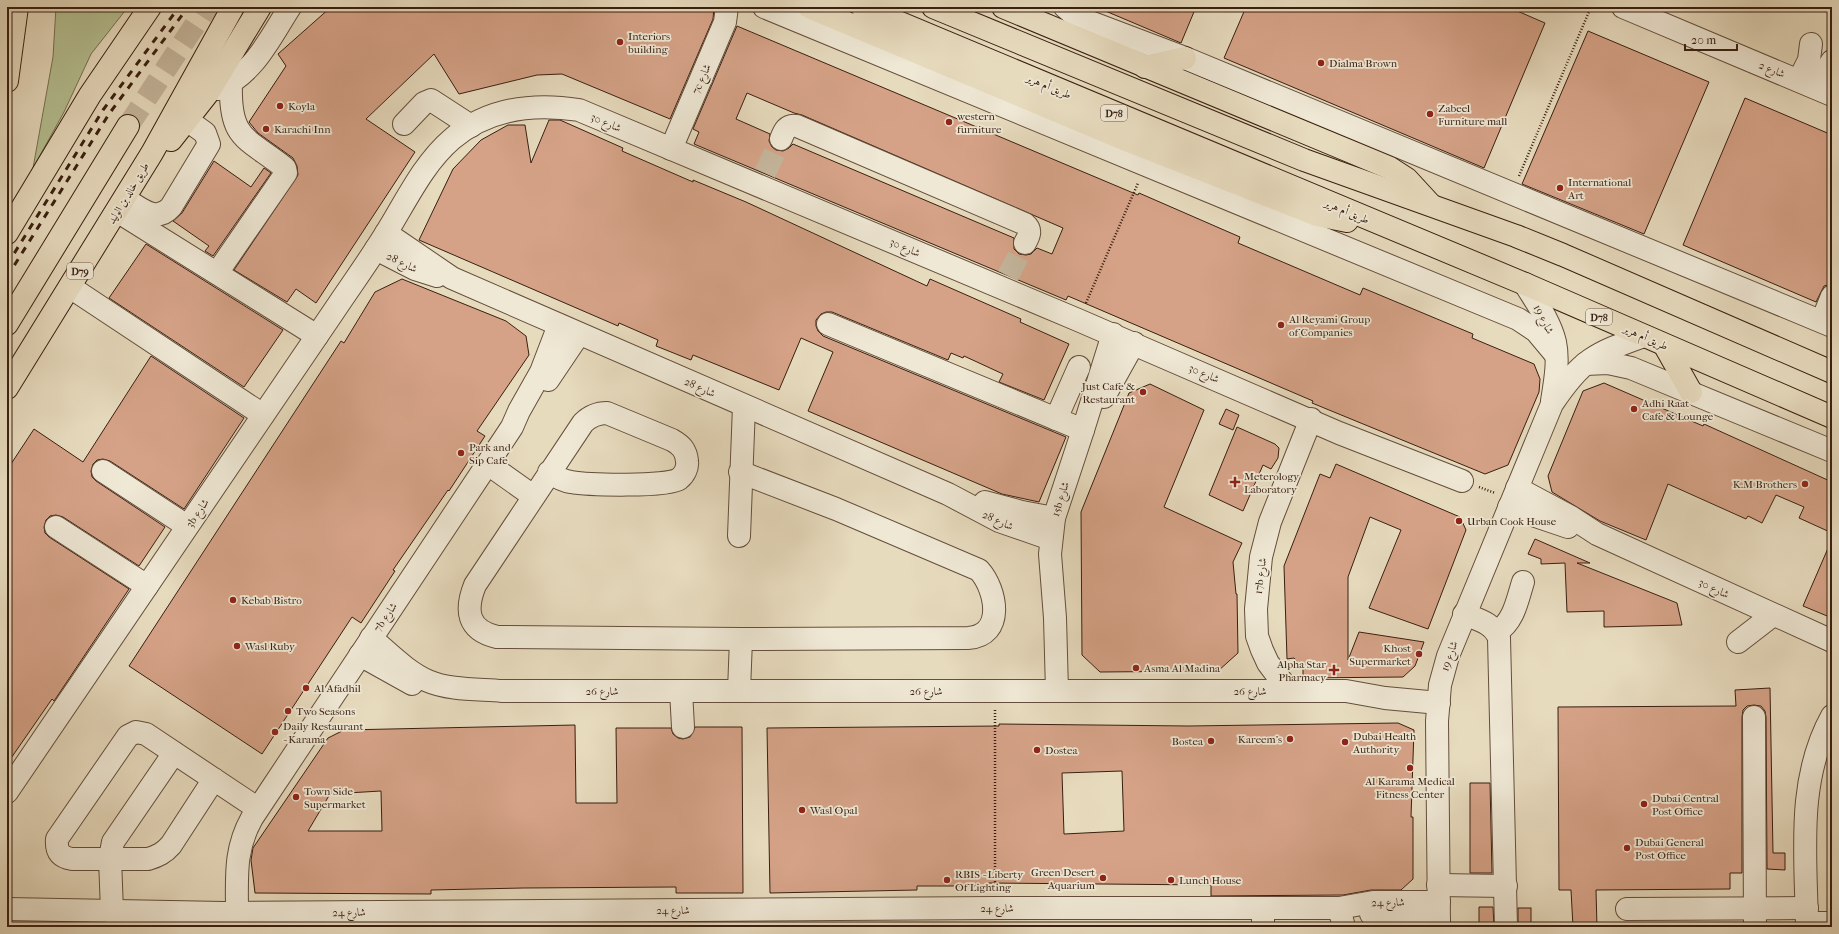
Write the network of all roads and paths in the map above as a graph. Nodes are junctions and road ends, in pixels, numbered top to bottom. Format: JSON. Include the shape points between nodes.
{"nodes":[{"id":1,"x":16,"y":7,"type":"edge"},
{"id":2,"x":150,"y":7,"type":"edge"},
{"id":3,"x":233,"y":7,"type":"edge"},
{"id":4,"x":260,"y":7,"type":"edge"},
{"id":5,"x":290,"y":7,"type":"edge"},
{"id":6,"x":727,"y":7,"type":"edge"},
{"id":7,"x":764,"y":7,"type":"edge"},
{"id":8,"x":809,"y":7,"type":"edge"},
{"id":9,"x":862,"y":7,"type":"edge"},
{"id":10,"x":933,"y":7,"type":"edge"},
{"id":11,"x":1003,"y":7,"type":"edge"},
{"id":12,"x":1066,"y":7,"type":"edge"},
{"id":13,"x":1590,"y":7,"type":"edge"},
{"id":14,"x":1623,"y":7,"type":"edge"},
{"id":15,"x":1039,"y":15,"type":"edge"},
{"id":16,"x":1811,"y":44,"type":"dead end"},
{"id":17,"x":1185,"y":58,"type":"junction"},
{"id":18,"x":1832,"y":61,"type":"edge"},
{"id":19,"x":1145,"y":67,"type":"junction"},
{"id":20,"x":7,"y":81,"type":"edge"},
{"id":21,"x":231,"y":82,"type":"junction"},
{"id":22,"x":1815,"y":87,"type":"edge"},
{"id":23,"x":208,"y":93,"type":"junction"},
{"id":24,"x":187,"y":120,"type":"junction"},
{"id":25,"x":404,"y":124,"type":"dead end"},
{"id":26,"x":128,"y":126,"type":"tunnel mouth"},
{"id":27,"x":471,"y":126,"type":"junction"},
{"id":28,"x":781,"y":139,"type":"tunnel mouth"},
{"id":29,"x":671,"y":149,"type":"junction"},
{"id":30,"x":152,"y":153,"type":"junction"},
{"id":31,"x":1145,"y":166,"type":"junction"},
{"id":32,"x":1512,"y":193,"type":"junction"},
{"id":33,"x":121,"y":205,"type":"junction"},
{"id":34,"x":1432,"y":207,"type":"junction"},
{"id":35,"x":1366,"y":219,"type":"junction"},
{"id":36,"x":7,"y":233,"type":"edge"},
{"id":37,"x":381,"y":241,"type":"junction"},
{"id":38,"x":1025,"y":243,"type":"tunnel mouth"},
{"id":39,"x":217,"y":274,"type":"junction"},
{"id":40,"x":1525,"y":284,"type":"junction"},
{"id":41,"x":70,"y":287,"type":"junction"},
{"id":42,"x":1832,"y":296,"type":"edge"},
{"id":43,"x":1078,"y":320,"type":"junction"},
{"id":44,"x":1827,"y":323,"type":"edge"},
{"id":45,"x":7,"y":324,"type":"edge"},
{"id":46,"x":828,"y":324,"type":"dead end"},
{"id":47,"x":559,"y":325,"type":"junction"},
{"id":48,"x":579,"y":334,"type":"junction"},
{"id":49,"x":1113,"y":334,"type":"junction"},
{"id":50,"x":317,"y":336,"type":"junction"},
{"id":51,"x":1644,"y":336,"type":"junction"},
{"id":52,"x":1134,"y":343,"type":"junction"},
{"id":53,"x":1666,"y":346,"type":"junction"},
{"id":54,"x":1556,"y":355,"type":"junction"},
{"id":55,"x":1584,"y":364,"type":"junction"},
{"id":56,"x":1079,"y":367,"type":"dead end"},
{"id":57,"x":1832,"y":372,"type":"edge"},
{"id":58,"x":7,"y":388,"type":"edge"},
{"id":59,"x":1691,"y":392,"type":"junction"},
{"id":60,"x":1552,"y":404,"type":"junction"},
{"id":61,"x":744,"y":406,"type":"junction"},
{"id":62,"x":263,"y":415,"type":"junction"},
{"id":63,"x":1832,"y":417,"type":"edge"},
{"id":64,"x":1056,"y":419,"type":"junction"},
{"id":65,"x":1311,"y":419,"type":"junction"},
{"id":66,"x":512,"y":427,"type":"junction"},
{"id":67,"x":1083,"y":430,"type":"junction"},
{"id":68,"x":1339,"y":432,"type":"junction"},
{"id":69,"x":1832,"y":451,"type":"edge"},
{"id":70,"x":1295,"y":458,"type":"junction"},
{"id":71,"x":488,"y":464,"type":"junction"},
{"id":72,"x":103,"y":471,"type":"dead end"},
{"id":73,"x":549,"y":472,"type":"junction"},
{"id":74,"x":740,"y":472,"type":"junction"},
{"id":75,"x":1462,"y":481,"type":"joint"},
{"id":76,"x":948,"y":494,"type":"junction"},
{"id":77,"x":533,"y":496,"type":"junction"},
{"id":78,"x":1513,"y":498,"type":"junction"},
{"id":79,"x":1054,"y":518,"type":"junction"},
{"id":80,"x":187,"y":526,"type":"junction"},
{"id":81,"x":56,"y":527,"type":"dead end"},
{"id":82,"x":739,"y":536,"type":"dead end"},
{"id":83,"x":1051,"y":539,"type":"junction"},
{"id":84,"x":1523,"y":582,"type":"dead end"},
{"id":85,"x":146,"y":586,"type":"junction"},
{"id":86,"x":1464,"y":614,"type":"junction"},
{"id":87,"x":1773,"y":615,"type":"junction"},
{"id":88,"x":1497,"y":632,"type":"junction"},
{"id":89,"x":741,"y":639,"type":"junction"},
{"id":90,"x":1832,"y":641,"type":"edge"},
{"id":91,"x":1738,"y":642,"type":"dead end"},
{"id":92,"x":366,"y":646,"type":"junction"},
{"id":93,"x":687,"y":691,"type":"junction"},
{"id":94,"x":739,"y":691,"type":"junction"},
{"id":95,"x":995,"y":691,"type":"junction"},
{"id":96,"x":1048,"y":691,"type":"junction"},
{"id":97,"x":1289,"y":691,"type":"junction"},
{"id":98,"x":1439,"y":694,"type":"junction"},
{"id":99,"x":1754,"y":716,"type":"dead end"},
{"id":100,"x":1832,"y":716,"type":"edge"},
{"id":101,"x":688,"y":727,"type":"dead end"},
{"id":102,"x":174,"y":753,"type":"junction"},
{"id":103,"x":214,"y":779,"type":"junction"},
{"id":104,"x":7,"y":792,"type":"edge"},
{"id":105,"x":257,"y":808,"type":"junction"},
{"id":106,"x":110,"y":858,"type":"junction"},
{"id":107,"x":1506,"y":891,"type":"junction"},
{"id":108,"x":1439,"y":906,"type":"edge"},
{"id":109,"x":1626,"y":908,"type":"dead end"},
{"id":110,"x":7,"y":909,"type":"edge"},
{"id":111,"x":112,"y":912,"type":"junction"},
{"id":112,"x":231,"y":913,"type":"junction"},
{"id":113,"x":995,"y":917,"type":"edge"},
{"id":114,"x":1263,"y":917,"type":"edge"},
{"id":115,"x":1342,"y":917,"type":"edge"},
{"id":116,"x":1754,"y":918,"type":"edge"},
{"id":117,"x":464,"y":919,"type":"edge"},
{"id":118,"x":1807,"y":919,"type":"edge"},
{"id":119,"x":186,"y":920,"type":"edge"},
{"id":120,"x":1832,"y":923,"type":"edge"},
{"id":121,"x":1506,"y":927,"type":"edge"}],
"edges":[{"from":1,"to":20,"type":"main road"},
{"from":2,"to":36,"type":"main road","via":[[102,77]]},
{"from":3,"to":30,"type":"main road"},
{"from":4,"to":23,"type":"main road","name":"طريق خالد بن الوليد","number":"D79"},
{"from":5,"to":21,"type":"street","via":[[251,66]]},
{"from":6,"to":29,"type":"street","name":"7c شارع","via":[[725,22]]},
{"from":7,"to":31,"type":"street"},
{"from":8,"to":35,"type":"main road","via":[[1124,139],[1318,215],[1342,220]]},
{"from":9,"to":35,"type":"main road","name":"طريق أم هرير","number":"D78"},
{"from":10,"to":34,"type":"main road","via":[[1304,160]]},
{"from":11,"to":15,"type":"main road"},
{"from":12,"to":17,"type":"street","via":[[1082,19]]},
{"from":13,"to":32,"type":"path"},
{"from":14,"to":22,"type":"street","name":"شارع 2"},
{"from":15,"to":19,"type":"main road"},
{"from":16,"to":22,"type":"street","via":[[1809,60]]},
{"from":17,"to":19,"type":"main road"},
{"from":17,"to":32,"type":"street"},
{"from":18,"to":22,"type":"street"},
{"from":19,"to":34,"type":"main road","via":[[1390,168],[1407,179]]},
{"from":21,"to":23,"type":"street"},
{"from":21,"to":39,"type":"street","via":[[235,124],[242,135],[286,170]]},
{"from":23,"to":24,"type":"main road","name":"طريق خالد بن الوليد","number":"D79"},
{"from":24,"to":30,"type":"main road","name":"طريق خالد بن الوليد","number":"D79","via":[[172,139]]},
{"from":24,"to":33,"type":"street","via":[[205,133],[209,144],[171,207],[163,214],[154,215]]},
{"from":25,"to":27,"type":"street","via":[[424,103],[431,100]]},
{"from":26,"to":45,"type":"main road"},
{"from":27,"to":29,"type":"street","name":"شارع 30","via":[[513,109],[535,106],[558,107],[579,110]]},
{"from":27,"to":37,"type":"street","name":"شارع 30","via":[[453,138],[437,154]]},
{"from":28,"to":38,"type":"street","via":[[786,128],[797,126],[1025,224],[1030,233]]},
{"from":29,"to":43,"type":"street","name":"شارع 30","via":[[762,180],[1005,282]]},
{"from":30,"to":33,"type":"main road","name":"طريق خالد بن الوليد","number":"D79"},
{"from":31,"to":43,"type":"path"},
{"from":31,"to":54,"type":"street","via":[[1518,319],[1536,331]]},
{"from":32,"to":44,"type":"street"},
{"from":33,"to":39,"type":"street"},
{"from":33,"to":41,"type":"main road","name":"طريق خالد بن الوليد","number":"D79"},
{"from":34,"to":57,"type":"main road","via":[[1563,255]]},
{"from":35,"to":40,"type":"main road","name":"طريق أم هرير","number":"D78"},
{"from":37,"to":47,"type":"street","name":"شارع 28","via":[[452,278]]},
{"from":37,"to":50,"type":"street","name":"3b شارع"},
{"from":39,"to":50,"type":"street"},
{"from":40,"to":51,"type":"main road","name":"طريق أم هرير","number":"D78"},
{"from":40,"to":54,"type":"street","name":"شارع 19","via":[[1550,329]]},
{"from":41,"to":58,"type":"main road","name":"طريق خالد بن الوليد","number":"D79"},
{"from":41,"to":62,"type":"street"},
{"from":42,"to":44,"type":"street"},
{"from":43,"to":49,"type":"street","name":"شارع 30"},
{"from":46,"to":64,"type":"street"},
{"from":47,"to":48,"type":"street","name":"شارع 28"},
{"from":47,"to":66,"type":"street","name":"7b شارع","via":[[541,372]]},
{"from":48,"to":61,"type":"street","name":"شارع 28"},
{"from":48,"to":66,"type":"street","name":"7b شارع","via":[[529,408]]},
{"from":49,"to":52,"type":"street","name":"شارع 30"},
{"from":49,"to":67,"type":"street","name":"15b شارع"},
{"from":50,"to":62,"type":"street","name":"3b شارع"},
{"from":51,"to":53,"type":"main road","name":"طريق أم هرير","number":"D78"},
{"from":51,"to":55,"type":"street","name":"شارع 19","via":[[1609,349]]},
{"from":52,"to":65,"type":"street","name":"شارع 30"},
{"from":52,"to":67,"type":"street","name":"15b شارع","via":[[1098,411]]},
{"from":53,"to":59,"type":"main road"},
{"from":53,"to":63,"type":"main road","name":"طريق أم هرير","number":"D78"},
{"from":54,"to":60,"type":"street","name":"شارع 19"},
{"from":55,"to":59,"type":"street","via":[[1620,365]]},
{"from":55,"to":60,"type":"street","name":"شارع 19","via":[[1573,374]]},
{"from":56,"to":64,"type":"street"},
{"from":59,"to":69,"type":"street"},
{"from":60,"to":78,"type":"street","name":"شارع 19"},
{"from":61,"to":74,"type":"street"},
{"from":61,"to":76,"type":"street","name":"شارع 28"},
{"from":62,"to":80,"type":"street","name":"3b شارع"},
{"from":64,"to":67,"type":"street"},
{"from":65,"to":68,"type":"street","name":"شارع 30"},
{"from":65,"to":70,"type":"street","name":"17b شارع"},
{"from":66,"to":71,"type":"street","name":"7b شارع"},
{"from":67,"to":79,"type":"street","name":"15b شارع","via":[[1066,455]]},
{"from":68,"to":70,"type":"street"},
{"from":68,"to":75,"type":"street","name":"شارع 30"},
{"from":70,"to":97,"type":"street","name":"17b شارع","via":[[1265,540],[1256,609],[1262,650],[1268,663]]},
{"from":71,"to":77,"type":"street"},
{"from":71,"to":92,"type":"street","name":"7b شارع"},
{"from":72,"to":80,"type":"street"},
{"from":73,"to":73,"type":"street","via":[[583,423],[598,413],[616,416],[672,440],[687,454],[688,464],[685,473],[678,480],[658,484],[572,482],[560,479]]},
{"from":73,"to":77,"type":"street"},
{"from":74,"to":82,"type":"street"},
{"from":74,"to":89,"type":"street","via":[[850,515],[978,570],[990,588],[994,614],[989,629],[976,638]]},
{"from":75,"to":78,"type":"path"},
{"from":76,"to":79,"type":"street","name":"شارع 28"},
{"from":76,"to":83,"type":"street","name":"شارع 28","via":[[999,521]]},
{"from":77,"to":89,"type":"street","via":[[475,585],[469,601],[469,611],[478,629],[487,635],[497,637]]},
{"from":78,"to":86,"type":"street","name":"شارع 19"},
{"from":78,"to":87,"type":"street","name":"شارع 30","via":[[1571,516],[1597,534]]},
{"from":79,"to":83,"type":"street","name":"15b شارع"},
{"from":80,"to":85,"type":"street","name":"3b شارع"},
{"from":81,"to":85,"type":"street"},
{"from":83,"to":96,"type":"street","name":"15b شارع"},
{"from":84,"to":88,"type":"street","via":[[1510,620]]},
{"from":85,"to":104,"type":"street","name":"3b شارع"},
{"from":86,"to":88,"type":"street","via":[[1487,623]]},
{"from":86,"to":98,"type":"street","name":"شارع 19","via":[[1448,656]]},
{"from":87,"to":90,"type":"street","name":"شارع 30"},
{"from":87,"to":91,"type":"street"},
{"from":88,"to":107,"type":"street","via":[[1501,670]]},
{"from":89,"to":94,"type":"street"},
{"from":92,"to":93,"type":"street","name":"شارع 26","via":[[428,682],[447,686],[502,691]]},
{"from":92,"to":105,"type":"street","name":"7b شارع"},
{"from":93,"to":94,"type":"street","name":"شارع 26"},
{"from":93,"to":101,"type":"street"},
{"from":94,"to":95,"type":"street","name":"شارع 26"},
{"from":95,"to":96,"type":"street","name":"شارع 26"},
{"from":95,"to":113,"type":"path"},
{"from":96,"to":97,"type":"street","name":"شارع 26"},
{"from":97,"to":98,"type":"street","name":"شارع 26","via":[[1351,691],[1387,686]]},
{"from":98,"to":108,"type":"street","name":"شارع 19"},
{"from":99,"to":116,"type":"street"},
{"from":100,"to":118,"type":"street","via":[[1811,770],[1806,800]]},
{"from":102,"to":103,"type":"street"},
{"from":102,"to":106,"type":"street","via":[[117,835]]},
{"from":102,"to":106,"type":"street","via":[[146,734],[132,733],[57,839],[56,846],[65,858]]},
{"from":103,"to":105,"type":"street"},
{"from":103,"to":106,"type":"street","via":[[165,852],[148,859]]},
{"from":105,"to":112,"type":"street","name":"7b شارع","via":[[246,828],[239,849]]},
{"from":106,"to":111,"type":"street"},
{"from":107,"to":108,"type":"street","name":"شارع 24"},
{"from":107,"to":121,"type":"street"},
{"from":108,"to":115,"type":"street","name":"شارع 24","via":[[1374,902]]},
{"from":109,"to":116,"type":"street"},
{"from":110,"to":111,"type":"street","name":"شارع 24"},
{"from":111,"to":119,"type":"street","name":"شارع 24"},
{"from":112,"to":117,"type":"street","name":"شارع 24"},
{"from":112,"to":119,"type":"street","name":"شارع 24"},
{"from":113,"to":114,"type":"street","name":"شارع 24"},
{"from":113,"to":117,"type":"street","name":"شارع 24"},
{"from":114,"to":115,"type":"street","name":"شارع 24"},
{"from":116,"to":118,"type":"street"},
{"from":118,"to":120,"type":"street"}]}
